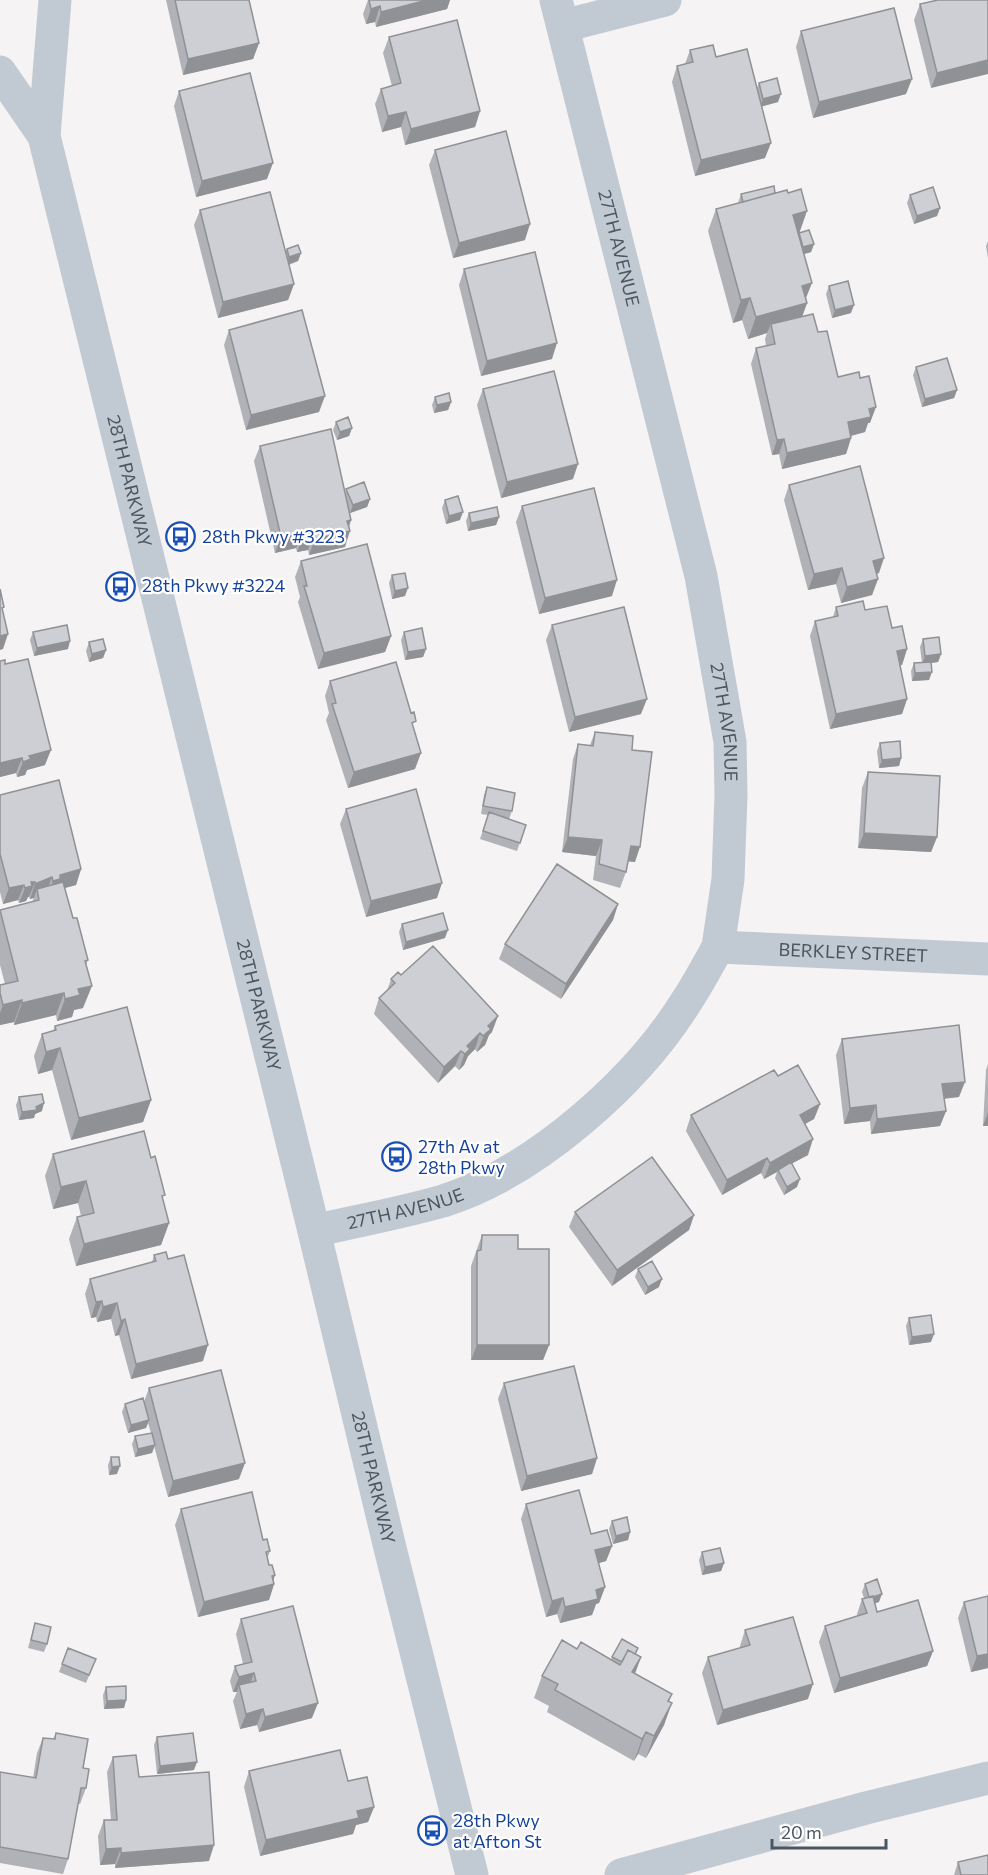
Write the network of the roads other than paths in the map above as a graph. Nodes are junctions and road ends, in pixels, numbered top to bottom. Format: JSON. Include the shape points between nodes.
{"nodes":[{"id":1,"x":55,"y":0,"type":"edge"},
{"id":2,"x":666,"y":0,"type":"edge"},
{"id":3,"x":560,"y":13,"type":"edge"},
{"id":4,"x":0,"y":72,"type":"edge"},
{"id":5,"x":44,"y":136,"type":"junction"},
{"id":6,"x":718,"y":947,"type":"junction"},
{"id":7,"x":988,"y":959,"type":"edge"},
{"id":8,"x":314,"y":1231,"type":"junction"},
{"id":9,"x":988,"y":1778,"type":"edge"},
{"id":10,"x":472,"y":1875,"type":"edge"},
{"id":11,"x":621,"y":1875,"type":"edge"}],
"edges":[{"from":1,"to":5,"type":"street","name":"28TH PARKWAY"},
{"from":2,"to":3,"type":"street"},
{"from":3,"to":6,"type":"street","name":"27TH AVENUE","via":[[701,576],[730,742],[728,879]]},
{"from":4,"to":5,"type":"street","name":"28TH PARKWAY"},
{"from":5,"to":8,"type":"street","name":"28TH PARKWAY"},
{"from":6,"to":7,"type":"street","name":"BERKLEY STREET"},
{"from":6,"to":8,"type":"street","name":"27TH AVENUE","via":[[686,1003],[652,1048],[578,1124],[543,1149],[499,1176],[444,1200]]},
{"from":8,"to":10,"type":"street","name":"28TH PARKWAY"},
{"from":9,"to":11,"type":"street"}]}
